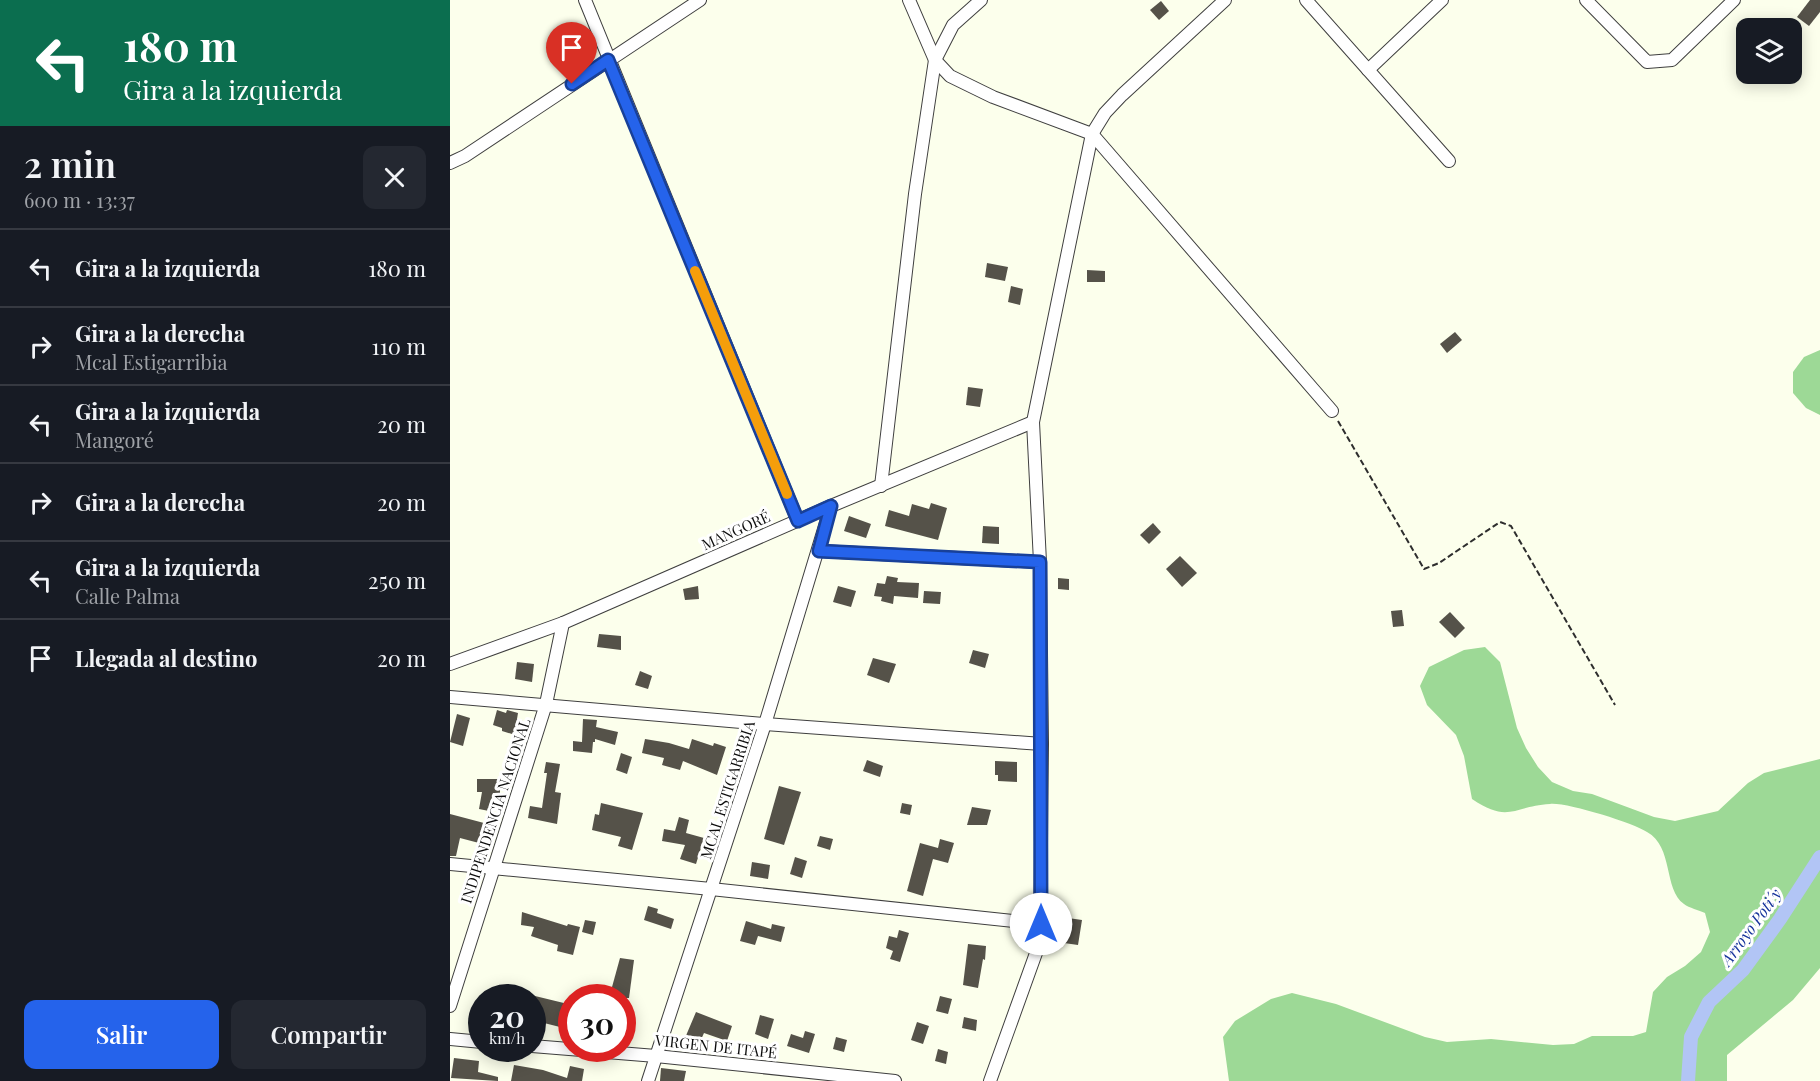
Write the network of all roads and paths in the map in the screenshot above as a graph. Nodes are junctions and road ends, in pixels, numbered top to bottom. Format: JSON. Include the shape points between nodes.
{"nodes":[{"id":1,"x":585,"y":0,"type":"edge"},
{"id":2,"x":700,"y":0,"type":"edge"},
{"id":3,"x":909,"y":0,"type":"edge"},
{"id":4,"x":981,"y":0,"type":"edge"},
{"id":5,"x":1225,"y":0,"type":"edge"},
{"id":6,"x":1306,"y":0,"type":"edge"},
{"id":7,"x":1442,"y":0,"type":"edge"},
{"id":8,"x":1587,"y":0,"type":"edge"},
{"id":9,"x":1734,"y":0,"type":"edge"},
{"id":10,"x":608,"y":60,"type":"junction"},
{"id":11,"x":935,"y":60,"type":"junction"},
{"id":12,"x":1368,"y":70,"type":"junction"},
{"id":13,"x":1092,"y":134,"type":"junction"},
{"id":14,"x":1449,"y":160,"type":"dead end"},
{"id":15,"x":450,"y":163,"type":"edge"},
{"id":16,"x":1332,"y":411,"type":"joint"},
{"id":17,"x":1033,"y":422,"type":"junction"},
{"id":18,"x":881,"y":486,"type":"junction"},
{"id":19,"x":831,"y":506,"type":"junction"},
{"id":20,"x":798,"y":521,"type":"junction"},
{"id":21,"x":819,"y":551,"type":"junction"},
{"id":22,"x":1040,"y":562,"type":"junction"},
{"id":23,"x":563,"y":623,"type":"junction"},
{"id":24,"x":450,"y":664,"type":"edge"},
{"id":25,"x":450,"y":698,"type":"edge"},
{"id":26,"x":546,"y":705,"type":"junction"},
{"id":27,"x":1615,"y":705,"type":"dead end"},
{"id":28,"x":765,"y":724,"type":"junction"},
{"id":29,"x":1042,"y":744,"type":"junction"},
{"id":30,"x":450,"y":864,"type":"edge"},
{"id":31,"x":493,"y":868,"type":"junction"},
{"id":32,"x":711,"y":889,"type":"junction"},
{"id":33,"x":1041,"y":924,"type":"junction"},
{"id":34,"x":450,"y":1006,"type":"edge"},
{"id":35,"x":450,"y":1039,"type":"edge"},
{"id":36,"x":468,"y":1041,"type":"edge"},
{"id":37,"x":546,"y":1047,"type":"edge"},
{"id":38,"x":656,"y":1056,"type":"junction"},
{"id":39,"x":648,"y":1081,"type":"edge"},
{"id":40,"x":896,"y":1081,"type":"edge"},
{"id":41,"x":990,"y":1081,"type":"edge"}],
"edges":[{"from":1,"to":10,"type":"street"},
{"from":2,"to":10,"type":"street"},
{"from":3,"to":11,"type":"street"},
{"from":4,"to":11,"type":"street","via":[[953,24]]},
{"from":5,"to":13,"type":"street","via":[[1122,95]]},
{"from":6,"to":12,"type":"street"},
{"from":7,"to":12,"type":"street"},
{"from":8,"to":9,"type":"street","via":[[1647,62],[1672,60]]},
{"from":10,"to":15,"type":"street"},
{"from":10,"to":20,"type":"street"},
{"from":11,"to":13,"type":"street","via":[[950,76],[993,97]]},
{"from":11,"to":18,"type":"street"},
{"from":12,"to":14,"type":"street"},
{"from":13,"to":16,"type":"street"},
{"from":13,"to":17,"type":"street"},
{"from":16,"to":27,"type":"path","via":[[1424,569],[1440,563],[1500,522],[1511,526]]},
{"from":17,"to":18,"type":"street","name":"MANGORÉ"},
{"from":17,"to":22,"type":"street"},
{"from":18,"to":19,"type":"street","name":"MANGORÉ"},
{"from":19,"to":20,"type":"street","name":"MANGORÉ"},
{"from":19,"to":21,"type":"street","name":"MCAL ESTIGARRIBIA"},
{"from":20,"to":23,"type":"street","name":"MANGORÉ"},
{"from":21,"to":22,"type":"street"},
{"from":21,"to":28,"type":"street","name":"MCAL ESTIGARRIBIA"},
{"from":22,"to":29,"type":"street"},
{"from":23,"to":24,"type":"street","name":"MANGORÉ"},
{"from":23,"to":26,"type":"street","name":"INDIPENDENCIA NACIONAL"},
{"from":25,"to":26,"type":"street"},
{"from":26,"to":28,"type":"street"},
{"from":26,"to":31,"type":"street","name":"INDIPENDENCIA NACIONAL"},
{"from":28,"to":29,"type":"street"},
{"from":28,"to":32,"type":"street","name":"MCAL ESTIGARRIBIA"},
{"from":29,"to":33,"type":"street"},
{"from":30,"to":31,"type":"street"},
{"from":31,"to":32,"type":"street"},
{"from":31,"to":34,"type":"street","name":"INDIPENDENCIA NACIONAL"},
{"from":32,"to":33,"type":"street"},
{"from":32,"to":38,"type":"street","name":"MCAL ESTIGARRIBIA"},
{"from":33,"to":41,"type":"street","via":[[1040,942]]},
{"from":35,"to":36,"type":"street"},
{"from":37,"to":38,"type":"street","name":"VIRGEN DE ITAPÉ"},
{"from":38,"to":39,"type":"street","name":"MCAL ESTIGARRIBIA"},
{"from":38,"to":40,"type":"street","name":"VIRGEN DE ITAPÉ"}]}
